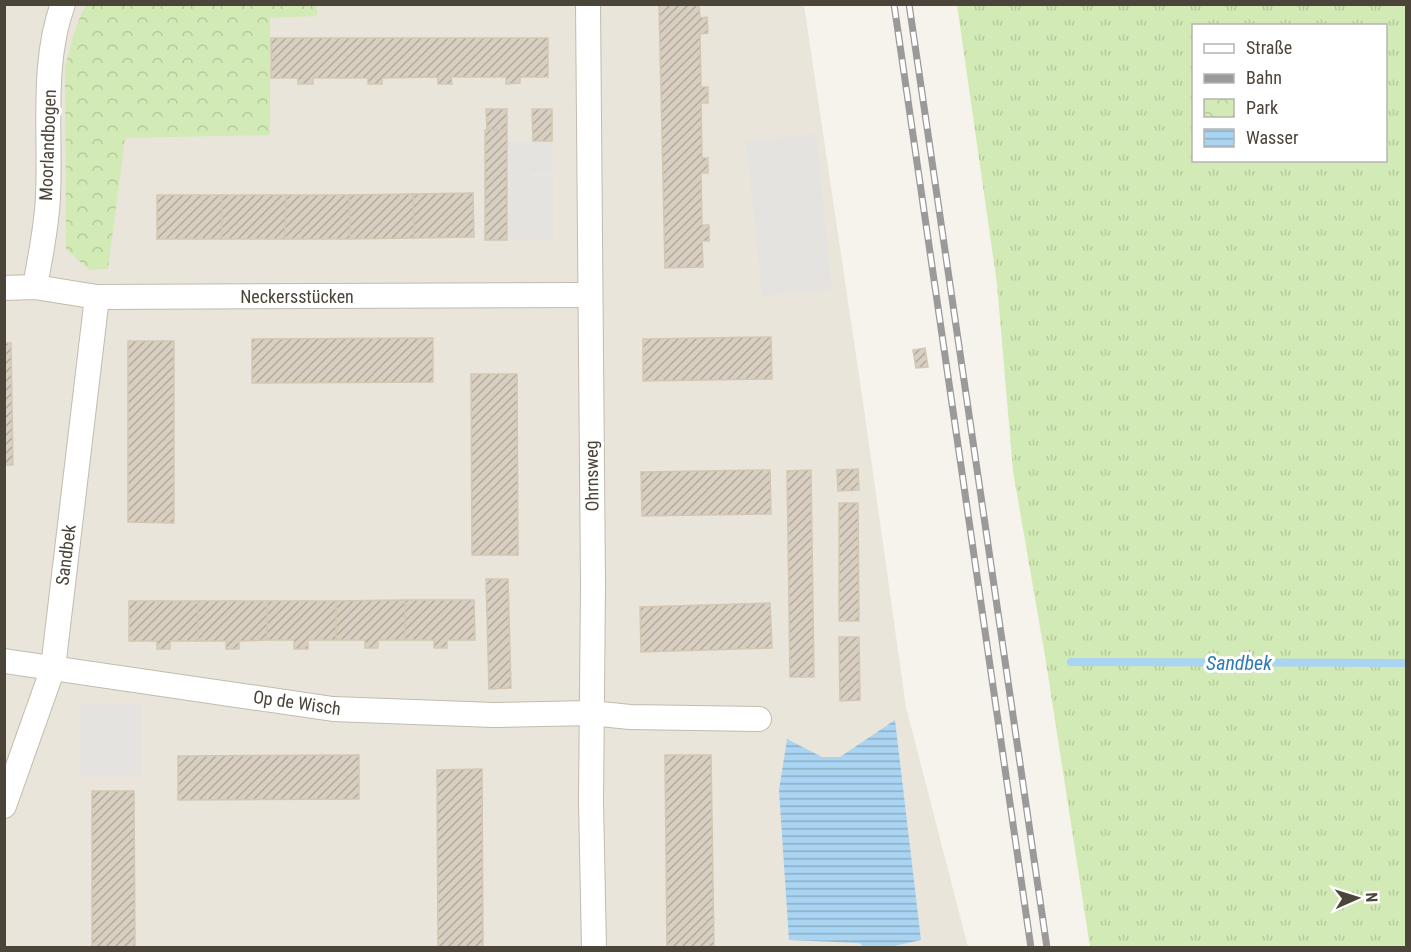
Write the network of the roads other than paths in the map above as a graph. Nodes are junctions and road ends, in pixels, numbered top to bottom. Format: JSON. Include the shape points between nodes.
{"nodes":[{"id":1,"x":63,"y":4,"type":"edge"},
{"id":2,"x":588,"y":4,"type":"edge"},
{"id":3,"x":35,"y":287,"type":"junction"},
{"id":4,"x":4,"y":288,"type":"edge"},
{"id":5,"x":590,"y":295,"type":"junction"},
{"id":6,"x":97,"y":297,"type":"junction"},
{"id":7,"x":4,"y":661,"type":"edge"},
{"id":8,"x":53,"y":668,"type":"junction"},
{"id":9,"x":591,"y":714,"type":"junction"},
{"id":10,"x":759,"y":719,"type":"dead end"},
{"id":11,"x":4,"y":806,"type":"edge"},
{"id":12,"x":594,"y":948,"type":"edge"}],
"edges":[{"from":1,"to":3,"type":"street","name":"Moorlandbogen","via":[[51,57],[48,198]]},
{"from":2,"to":5,"type":"street","name":"Ohrnsweg"},
{"from":3,"to":4,"type":"street","name":"Neckersstücken"},
{"from":3,"to":6,"type":"street","name":"Neckersstücken"},
{"from":5,"to":6,"type":"street","name":"Neckersstücken"},
{"from":5,"to":9,"type":"street","name":"Ohrnsweg"},
{"from":6,"to":8,"type":"street","name":"Sandbek"},
{"from":7,"to":8,"type":"street","name":"Op de Wisch"},
{"from":8,"to":9,"type":"street","name":"Op de Wisch","via":[[333,709]]},
{"from":8,"to":11,"type":"street","name":"Sandbek"},
{"from":9,"to":10,"type":"street","name":"Op de Wisch"},
{"from":9,"to":12,"type":"street","name":"Ohrnsweg"}]}
